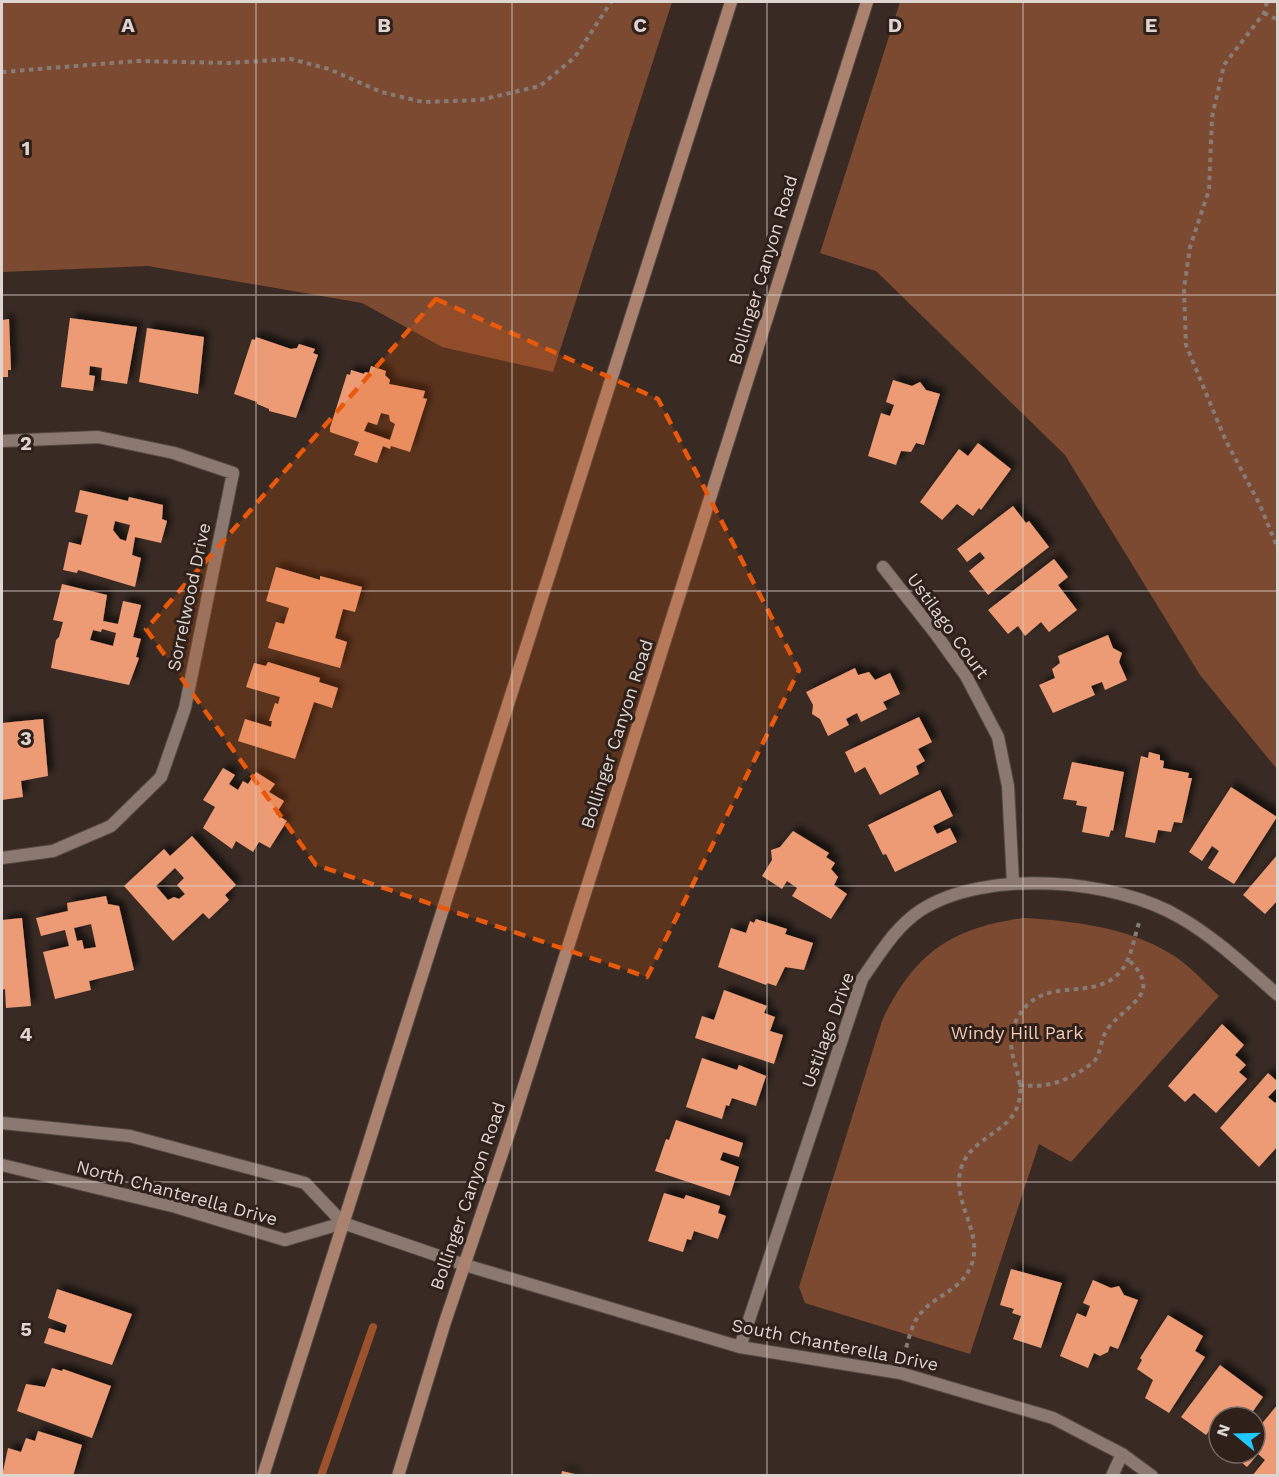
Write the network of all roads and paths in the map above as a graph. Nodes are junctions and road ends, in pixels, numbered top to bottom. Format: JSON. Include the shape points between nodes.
{"nodes":[{"id":1,"x":611,"y":2,"type":"edge"},
{"id":2,"x":730,"y":2,"type":"edge"},
{"id":3,"x":867,"y":2,"type":"edge"},
{"id":4,"x":1267,"y":2,"type":"edge"},
{"id":5,"x":1264,"y":13,"type":"junction"},
{"id":6,"x":1278,"y":20,"type":"edge"},
{"id":7,"x":2,"y":72,"type":"edge"},
{"id":8,"x":2,"y":441,"type":"edge"},
{"id":9,"x":1278,"y":549,"type":"edge"},
{"id":10,"x":883,"y":567,"type":"dead end"},
{"id":11,"x":2,"y":858,"type":"edge"},
{"id":12,"x":1013,"y":883,"type":"junction"},
{"id":13,"x":1146,"y":903,"type":"junction"},
{"id":14,"x":1128,"y":959,"type":"junction"},
{"id":15,"x":1278,"y":995,"type":"edge"},
{"id":16,"x":1018,"y":1085,"type":"junction"},
{"id":17,"x":2,"y":1123,"type":"edge"},
{"id":18,"x":2,"y":1165,"type":"edge"},
{"id":19,"x":343,"y":1223,"type":"junction"},
{"id":20,"x":465,"y":1265,"type":"junction"},
{"id":21,"x":740,"y":1347,"type":"junction"},
{"id":22,"x":900,"y":1373,"type":"junction"},
{"id":23,"x":1122,"y":1454,"type":"junction"},
{"id":24,"x":263,"y":1476,"type":"edge"},
{"id":25,"x":398,"y":1476,"type":"edge"},
{"id":26,"x":1112,"y":1476,"type":"edge"},
{"id":27,"x":1152,"y":1476,"type":"edge"}],
"edges":[{"from":1,"to":7,"type":"path","via":[[575,57],[540,86],[480,100],[423,102],[381,92],[329,69],[291,59],[229,63],[137,61]]},
{"from":2,"to":19,"type":"main road"},
{"from":3,"to":20,"type":"main road","name":"Bollinger Canyon Road"},
{"from":4,"to":5,"type":"path"},
{"from":5,"to":6,"type":"path"},
{"from":5,"to":9,"type":"path","via":[[1224,65],[1212,117],[1209,190],[1190,247],[1184,289],[1186,345],[1225,440],[1260,505]]},
{"from":8,"to":11,"type":"street","name":"Sorrelwood Drive","via":[[98,437],[174,453],[233,473],[185,708],[161,777],[111,826],[53,851]]},
{"from":10,"to":12,"type":"street","name":"Ustilago Court","via":[[966,676],[998,737],[1008,786]]},
{"from":12,"to":13,"type":"street","name":"Ustilago Drive","via":[[1067,884]]},
{"from":12,"to":21,"type":"street","name":"Ustilago Drive","via":[[953,895],[921,910],[894,934],[862,980]]},
{"from":13,"to":14,"type":"path"},
{"from":13,"to":15,"type":"street","name":"Ustilago Drive","via":[[1180,917],[1220,944]]},
{"from":14,"to":16,"type":"path","via":[[1111,980],[1050,991],[1026,1006],[1009,1045]]},
{"from":14,"to":16,"type":"path","via":[[1140,970],[1144,990],[1139,1000],[1108,1029],[1098,1057],[1053,1085]]},
{"from":16,"to":22,"type":"path","via":[[1020,1100],[1015,1113],[1006,1125],[970,1151],[960,1172],[959,1192],[974,1249],[969,1271],[962,1282],[920,1314]]},
{"from":17,"to":19,"type":"street","name":"North Chanterella Drive","via":[[130,1136],[305,1183]]},
{"from":18,"to":19,"type":"street","name":"North Chanterella Drive","via":[[176,1207],[285,1240]]},
{"from":19,"to":20,"type":"street","name":"North Chanterella Drive"},
{"from":19,"to":24,"type":"main road"},
{"from":20,"to":21,"type":"street","name":"South Chanterella Drive"},
{"from":20,"to":25,"type":"main road","name":"Bollinger Canyon Road"},
{"from":21,"to":22,"type":"street","name":"South Chanterella Drive"},
{"from":22,"to":23,"type":"street","name":"South Chanterella Drive","via":[[1053,1418]]},
{"from":23,"to":26,"type":"street"},
{"from":23,"to":27,"type":"street","name":"South Chanterella Drive"}]}
